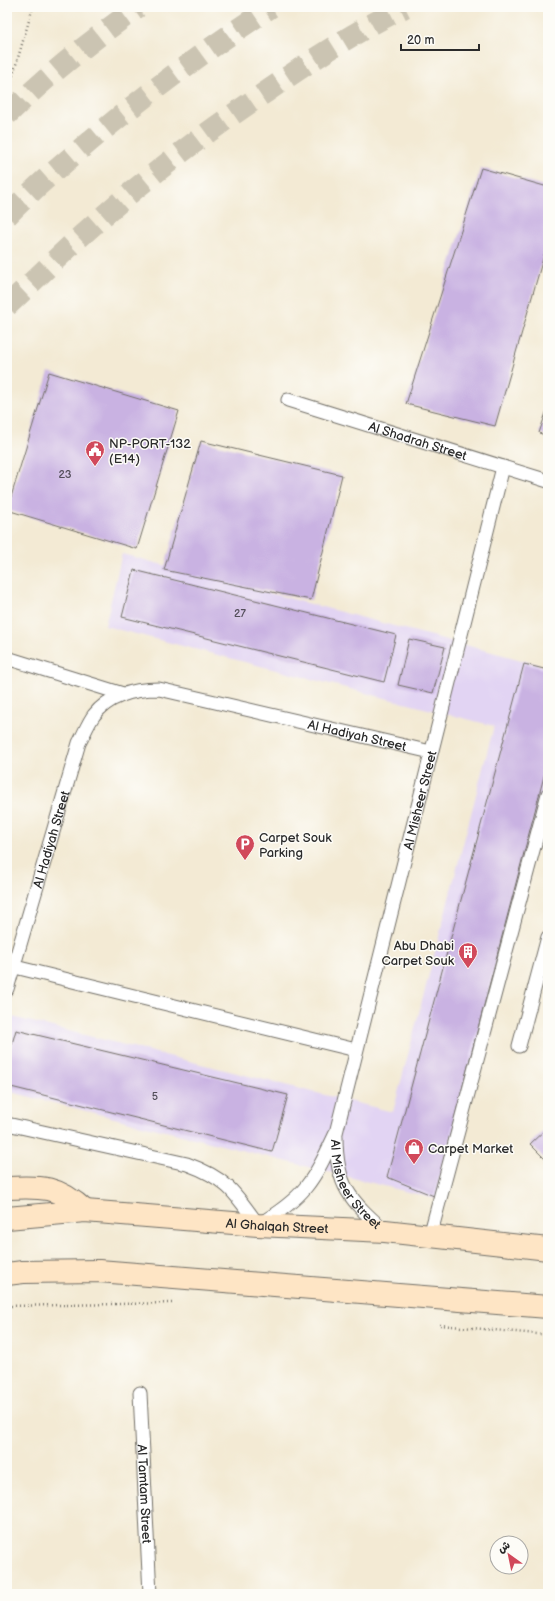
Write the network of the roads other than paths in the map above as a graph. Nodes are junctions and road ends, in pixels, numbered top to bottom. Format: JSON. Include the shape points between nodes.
{"nodes":[{"id":1,"x":288,"y":400,"type":"dead end"},
{"id":2,"x":503,"y":467,"type":"junction"},
{"id":3,"x":548,"y":481,"type":"edge"},
{"id":4,"x":7,"y":658,"type":"edge"},
{"id":5,"x":123,"y":694,"type":"junction"},
{"id":6,"x":431,"y":752,"type":"junction"},
{"id":7,"x":548,"y":794,"type":"edge"},
{"id":8,"x":548,"y":937,"type":"edge"},
{"id":9,"x":15,"y":967,"type":"junction"},
{"id":10,"x":7,"y":989,"type":"edge"},
{"id":11,"x":519,"y":1046,"type":"dead end"},
{"id":12,"x":356,"y":1050,"type":"junction"},
{"id":13,"x":7,"y":1124,"type":"edge"},
{"id":14,"x":336,"y":1133,"type":"junction"},
{"id":15,"x":7,"y":1188,"type":"edge"},
{"id":16,"x":85,"y":1211,"type":"junction"},
{"id":17,"x":7,"y":1218,"type":"edge"},
{"id":18,"x":258,"y":1225,"type":"junction"},
{"id":19,"x":385,"y":1231,"type":"junction"},
{"id":20,"x":430,"y":1236,"type":"junction"},
{"id":21,"x":548,"y":1249,"type":"edge"},
{"id":22,"x":7,"y":1274,"type":"edge"},
{"id":23,"x":548,"y":1307,"type":"edge"},
{"id":24,"x":140,"y":1393,"type":"dead end"},
{"id":25,"x":150,"y":1594,"type":"edge"}],
"edges":[{"from":1,"to":2,"type":"lane","name":"Al Shadrah Street"},
{"from":2,"to":3,"type":"lane","name":"Al Shadrah Street"},
{"from":2,"to":6,"type":"lane","name":"Al Misheer Street"},
{"from":4,"to":5,"type":"lane"},
{"from":5,"to":6,"type":"lane","name":"Al Hadiyah Street","via":[[141,689],[159,689]]},
{"from":5,"to":9,"type":"lane","name":"Al Hadiyah Street","via":[[107,702],[93,715],[79,743]]},
{"from":6,"to":12,"type":"lane","name":"Al Misheer Street"},
{"from":7,"to":20,"type":"lane"},
{"from":8,"to":11,"type":"lane"},
{"from":9,"to":10,"type":"lane","name":"Al Hadiyah Street"},
{"from":9,"to":12,"type":"lane"},
{"from":12,"to":14,"type":"lane","name":"Al Misheer Street"},
{"from":13,"to":18,"type":"lane","via":[[187,1164],[208,1172],[226,1184]]},
{"from":14,"to":18,"type":"lane","name":"Al Misheer Street","via":[[321,1165],[304,1190],[282,1211]]},
{"from":14,"to":19,"type":"lane","name":"Al Misheer Street","via":[[336,1154],[344,1188],[354,1202]]},
{"from":15,"to":16,"type":"main road","via":[[46,1187],[74,1200]]},
{"from":16,"to":17,"type":"main road","name":"Al Ghalqah Street"},
{"from":16,"to":18,"type":"main road","name":"Al Ghalqah Street"},
{"from":18,"to":19,"type":"main road","name":"Al Ghalqah Street"},
{"from":19,"to":20,"type":"main road","name":"Al Ghalqah Street"},
{"from":20,"to":21,"type":"main road","name":"Al Ghalqah Street"},
{"from":22,"to":23,"type":"main road","via":[[99,1271]]},
{"from":24,"to":25,"type":"lane","name":"Al Tamtam Street"}]}
